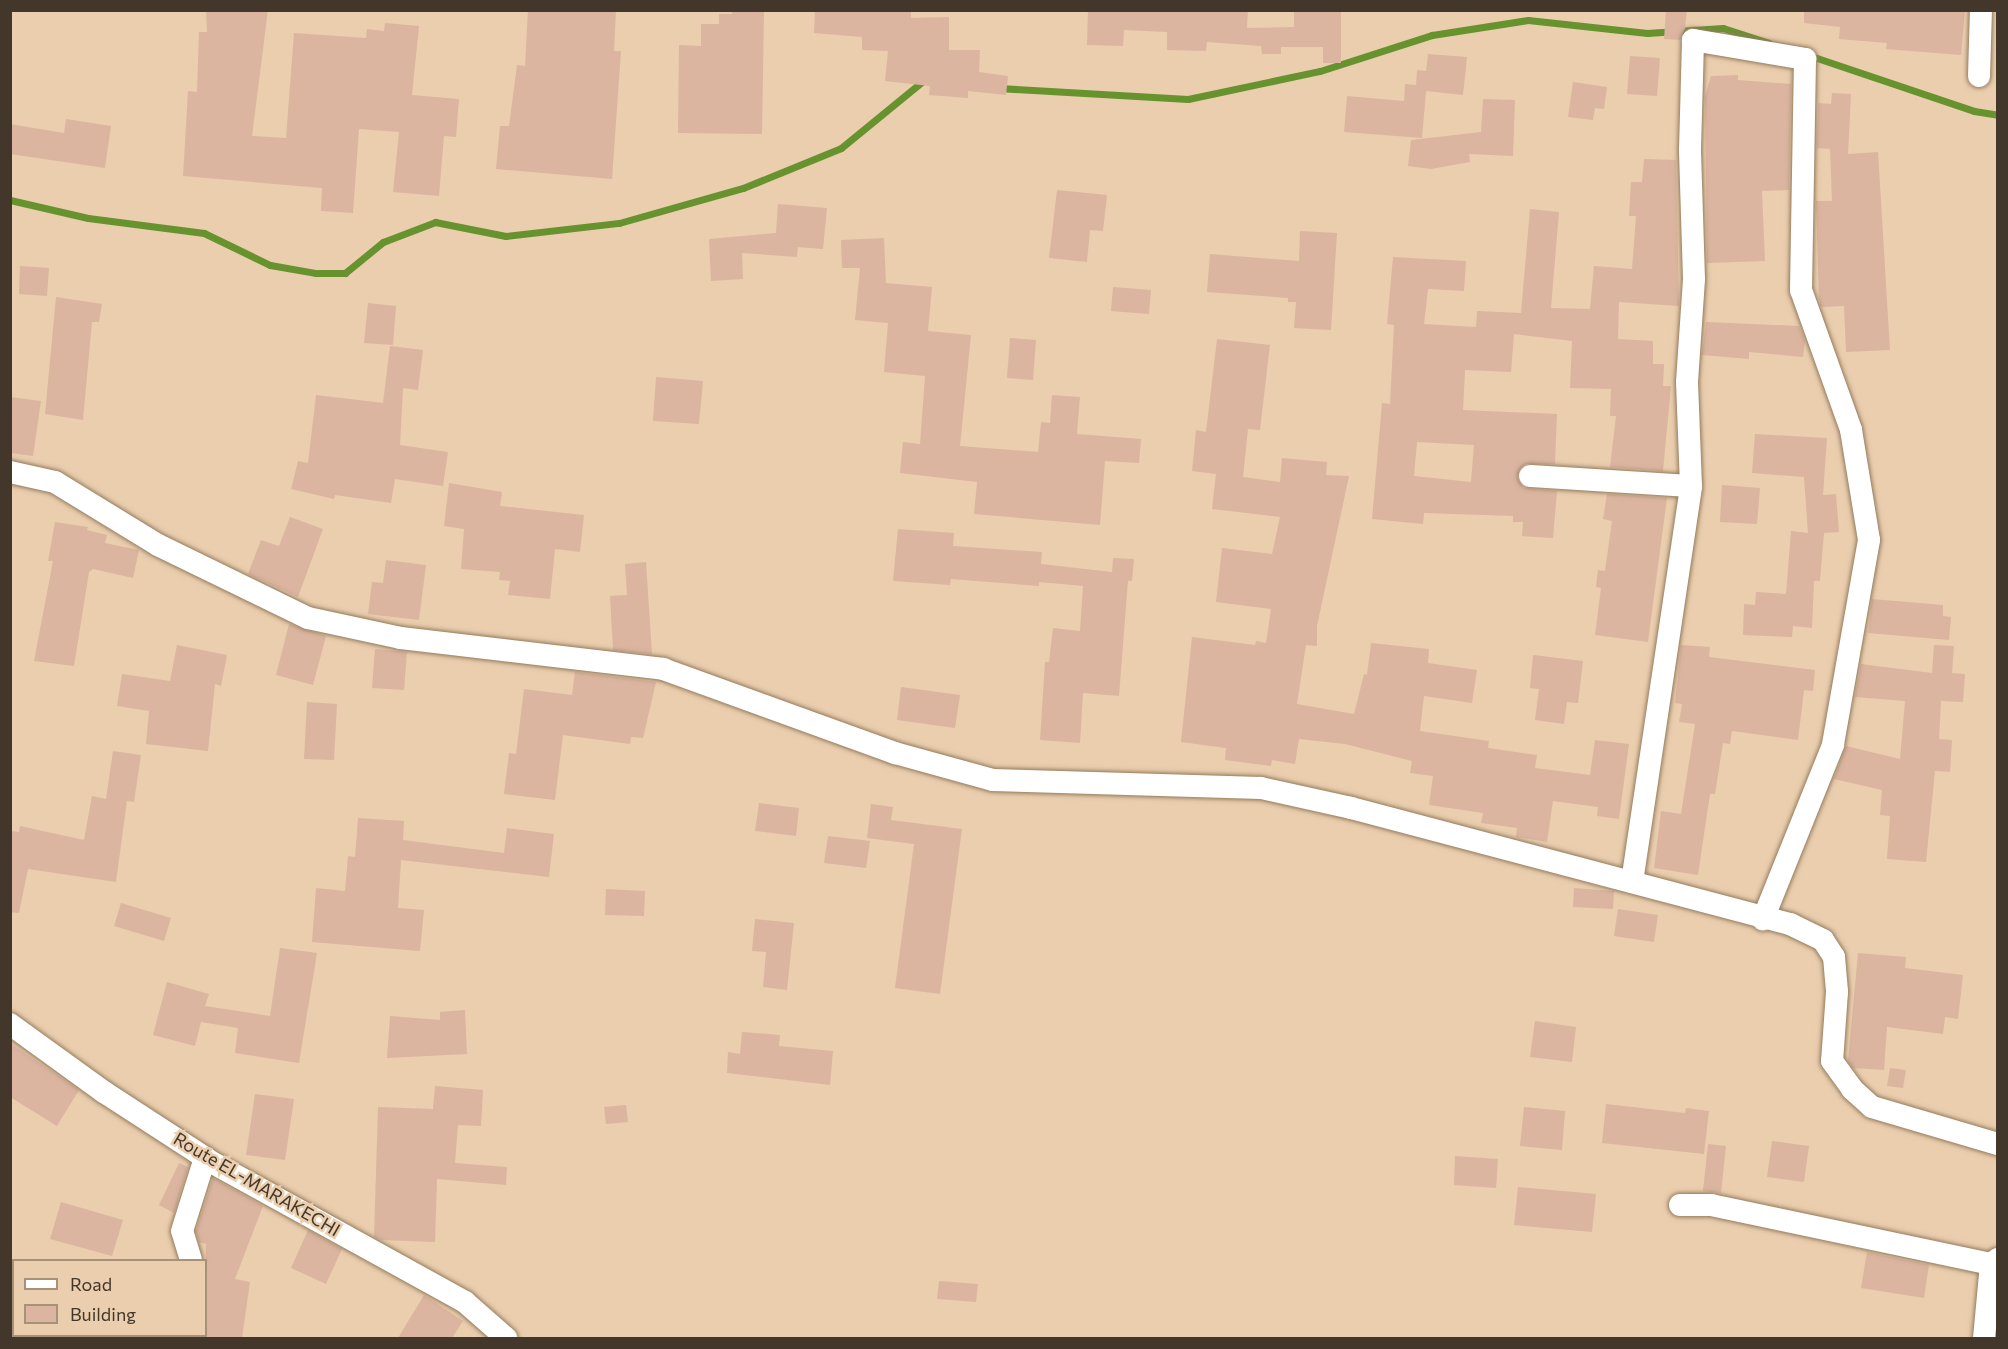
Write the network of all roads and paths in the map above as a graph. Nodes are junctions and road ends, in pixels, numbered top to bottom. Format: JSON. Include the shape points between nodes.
{"nodes":[{"id":1,"x":1981,"y":10,"type":"edge"},
{"id":2,"x":1979,"y":76,"type":"dead end"},
{"id":3,"x":10,"y":472,"type":"edge"},
{"id":4,"x":1530,"y":476,"type":"dead end"},
{"id":5,"x":1691,"y":486,"type":"junction"},
{"id":6,"x":1632,"y":882,"type":"junction"},
{"id":7,"x":1763,"y":919,"type":"junction"},
{"id":8,"x":10,"y":1024,"type":"edge"},
{"id":9,"x":1998,"y":1144,"type":"edge"},
{"id":10,"x":205,"y":1158,"type":"junction"},
{"id":11,"x":1680,"y":1205,"type":"dead end"},
{"id":12,"x":191,"y":1259,"type":"edge"},
{"id":13,"x":1994,"y":1261,"type":"edge"},
{"id":14,"x":506,"y":1338,"type":"edge"},
{"id":15,"x":1984,"y":1338,"type":"edge"}],
"edges":[{"from":1,"to":2,"type":"street"},
{"from":3,"to":6,"type":"street","via":[[55,482],[158,545],[308,618],[401,638],[663,669],[895,753],[993,780],[1261,788]]},
{"from":4,"to":5,"type":"street"},
{"from":5,"to":6,"type":"street"},
{"from":5,"to":7,"type":"street","via":[[1687,382],[1694,279],[1690,149],[1694,39],[1805,60],[1801,290],[1851,430],[1869,540],[1833,745]]},
{"from":6,"to":7,"type":"street"},
{"from":7,"to":9,"type":"street","via":[[1790,924],[1823,940],[1834,957],[1837,992],[1832,1061],[1852,1089],[1872,1107]]},
{"from":8,"to":10,"type":"street","name":"Route EL-MARAKECHI"},
{"from":10,"to":12,"type":"street","via":[[182,1231]]},
{"from":10,"to":14,"type":"street","name":"Route EL-MARAKECHI","via":[[465,1302]]},
{"from":11,"to":13,"type":"street","via":[[1711,1206]]},
{"from":13,"to":15,"type":"street"}]}
